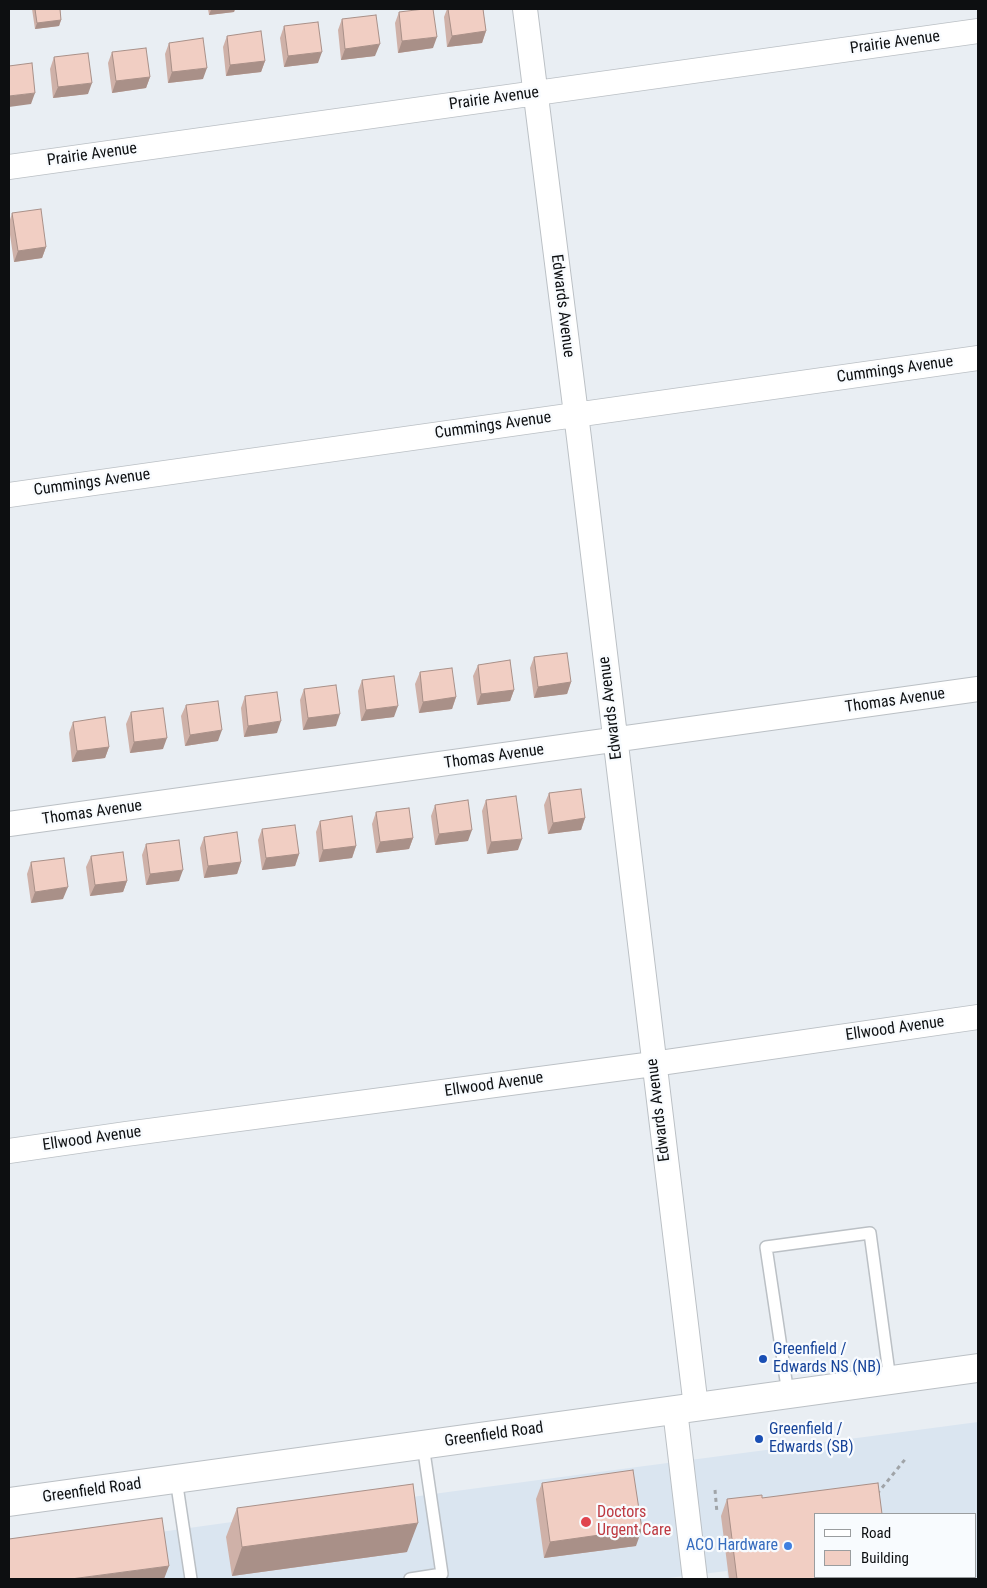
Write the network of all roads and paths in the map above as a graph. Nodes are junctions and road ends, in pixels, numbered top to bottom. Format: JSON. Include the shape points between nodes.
{"nodes":[{"id":1,"x":525,"y":9,"type":"edge"},
{"id":2,"x":978,"y":31,"type":"edge"},
{"id":3,"x":535,"y":93,"type":"junction"},
{"id":4,"x":9,"y":167,"type":"edge"},
{"id":5,"x":978,"y":358,"type":"edge"},
{"id":6,"x":576,"y":415,"type":"junction"},
{"id":7,"x":9,"y":495,"type":"edge"},
{"id":8,"x":978,"y":689,"type":"edge"},
{"id":9,"x":615,"y":740,"type":"junction"},
{"id":10,"x":9,"y":824,"type":"edge"},
{"id":11,"x":978,"y":1017,"type":"edge"},
{"id":12,"x":653,"y":1064,"type":"junction"},
{"id":13,"x":9,"y":1151,"type":"edge"},
{"id":14,"x":978,"y":1368,"type":"edge"},
{"id":15,"x":890,"y":1380,"type":"junction"},
{"id":16,"x":788,"y":1394,"type":"junction"},
{"id":17,"x":685,"y":1408,"type":"junction"},
{"id":18,"x":423,"y":1445,"type":"junction"},
{"id":19,"x":907,"y":1457,"type":"dead end"},
{"id":20,"x":176,"y":1479,"type":"junction"},
{"id":21,"x":714,"y":1490,"type":"dead end"},
{"id":22,"x":875,"y":1496,"type":"edge"},
{"id":23,"x":9,"y":1502,"type":"edge"},
{"id":24,"x":717,"y":1513,"type":"dead end"},
{"id":25,"x":191,"y":1579,"type":"edge"},
{"id":26,"x":410,"y":1579,"type":"edge"},
{"id":27,"x":695,"y":1579,"type":"edge"}],
"edges":[{"from":1,"to":3,"type":"street","name":"Edwards Avenue"},
{"from":2,"to":3,"type":"street","name":"Prairie Avenue"},
{"from":3,"to":4,"type":"street","name":"Prairie Avenue"},
{"from":3,"to":6,"type":"street","name":"Edwards Avenue"},
{"from":5,"to":6,"type":"street","name":"Cummings Avenue"},
{"from":6,"to":7,"type":"street","name":"Cummings Avenue"},
{"from":6,"to":9,"type":"street","name":"Edwards Avenue"},
{"from":8,"to":9,"type":"street","name":"Thomas Avenue"},
{"from":9,"to":10,"type":"street","name":"Thomas Avenue"},
{"from":9,"to":12,"type":"street","name":"Edwards Avenue"},
{"from":11,"to":12,"type":"street","name":"Ellwood Avenue"},
{"from":12,"to":13,"type":"street","name":"Ellwood Avenue"},
{"from":12,"to":17,"type":"street","name":"Edwards Avenue"},
{"from":14,"to":15,"type":"main road","name":"Greenfield Road"},
{"from":15,"to":16,"type":"main road","name":"Greenfield Road"},
{"from":15,"to":16,"type":"lane","via":[[870,1233],[766,1247]]},
{"from":16,"to":17,"type":"main road","name":"Greenfield Road"},
{"from":17,"to":18,"type":"main road","name":"Greenfield Road"},
{"from":17,"to":27,"type":"street","name":"Edwards Avenue"},
{"from":18,"to":20,"type":"main road","name":"Greenfield Road"},
{"from":18,"to":26,"type":"lane","via":[[442,1574]]},
{"from":19,"to":22,"type":"path"},
{"from":20,"to":23,"type":"main road","name":"Greenfield Road"},
{"from":20,"to":25,"type":"lane"},
{"from":21,"to":24,"type":"path"}]}
